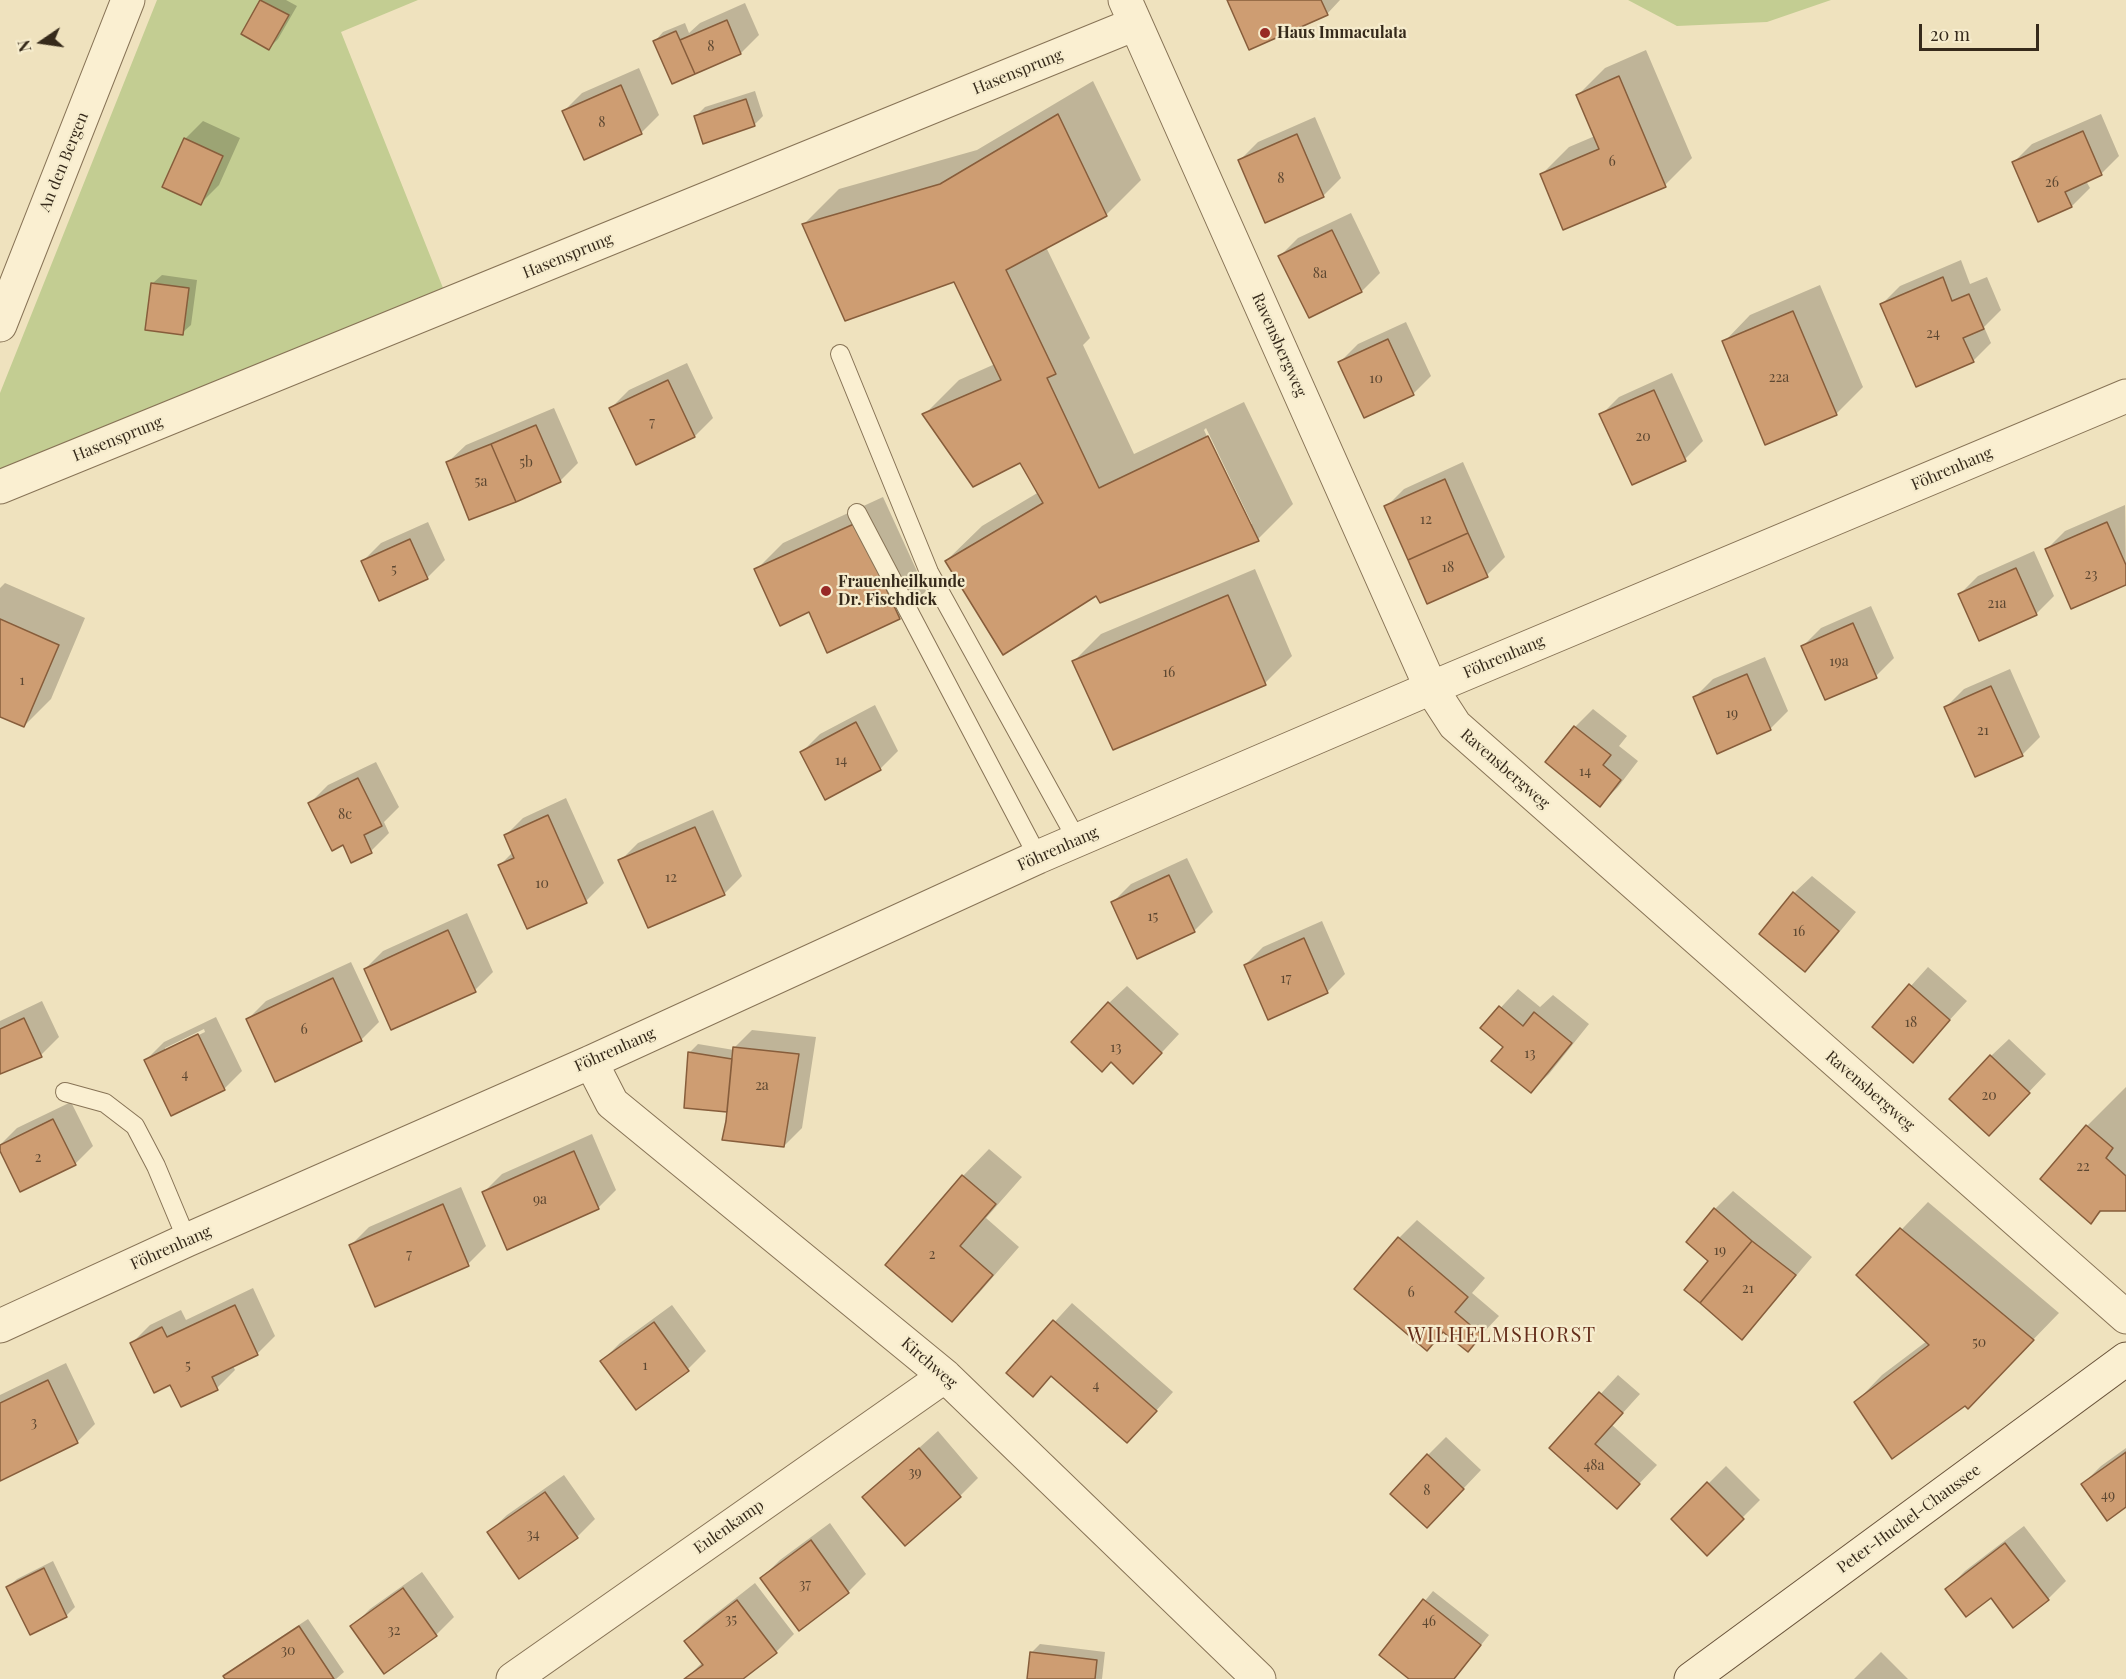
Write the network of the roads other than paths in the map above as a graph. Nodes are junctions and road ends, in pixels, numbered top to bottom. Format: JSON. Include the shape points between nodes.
{"nodes":[{"id":1,"x":128,"y":0,"type":"edge"},
{"id":2,"x":1130,"y":12,"type":"edge"},
{"id":3,"x":0,"y":325,"type":"edge"},
{"id":4,"x":840,"y":354,"type":"dead end"},
{"id":5,"x":2126,"y":396,"type":"edge"},
{"id":6,"x":0,"y":487,"type":"edge"},
{"id":7,"x":857,"y":513,"type":"dead end"},
{"id":8,"x":1431,"y":688,"type":"junction"},
{"id":9,"x":1077,"y":840,"type":"junction"},
{"id":10,"x":1038,"y":857,"type":"junction"},
{"id":11,"x":591,"y":1062,"type":"junction"},
{"id":12,"x":65,"y":1092,"type":"dead end"},
{"id":13,"x":187,"y":1240,"type":"junction"},
{"id":14,"x":2126,"y":1317,"type":"edge"},
{"id":15,"x":0,"y":1326,"type":"edge"},
{"id":16,"x":2126,"y":1359,"type":"edge"},
{"id":17,"x":945,"y":1376,"type":"junction"},
{"id":18,"x":513,"y":1679,"type":"edge"},
{"id":19,"x":1259,"y":1679,"type":"edge"},
{"id":20,"x":1691,"y":1679,"type":"edge"}],
"edges":[{"from":1,"to":3,"type":"street","name":"An den Bergen"},
{"from":2,"to":6,"type":"street","name":"Hasensprung"},
{"from":2,"to":8,"type":"street","name":"Ravensbergweg"},
{"from":4,"to":9,"type":"lane","via":[[929,572]]},
{"from":5,"to":8,"type":"street","name":"Föhrenhang"},
{"from":7,"to":10,"type":"lane"},
{"from":8,"to":9,"type":"street","name":"Föhrenhang"},
{"from":8,"to":14,"type":"street","name":"Ravensbergweg","via":[[1455,725]]},
{"from":9,"to":10,"type":"street","name":"Föhrenhang"},
{"from":10,"to":11,"type":"street","name":"Föhrenhang"},
{"from":11,"to":13,"type":"street","name":"Föhrenhang"},
{"from":11,"to":17,"type":"street","name":"Kirchweg","via":[[612,1103]]},
{"from":12,"to":13,"type":"lane","via":[[105,1103],[135,1126]]},
{"from":13,"to":15,"type":"street","name":"Föhrenhang"},
{"from":16,"to":20,"type":"street","name":"Peter-Huchel-Chaussee"},
{"from":17,"to":18,"type":"street","name":"Eulenkamp"},
{"from":17,"to":19,"type":"street","name":"Kirchweg"}]}
